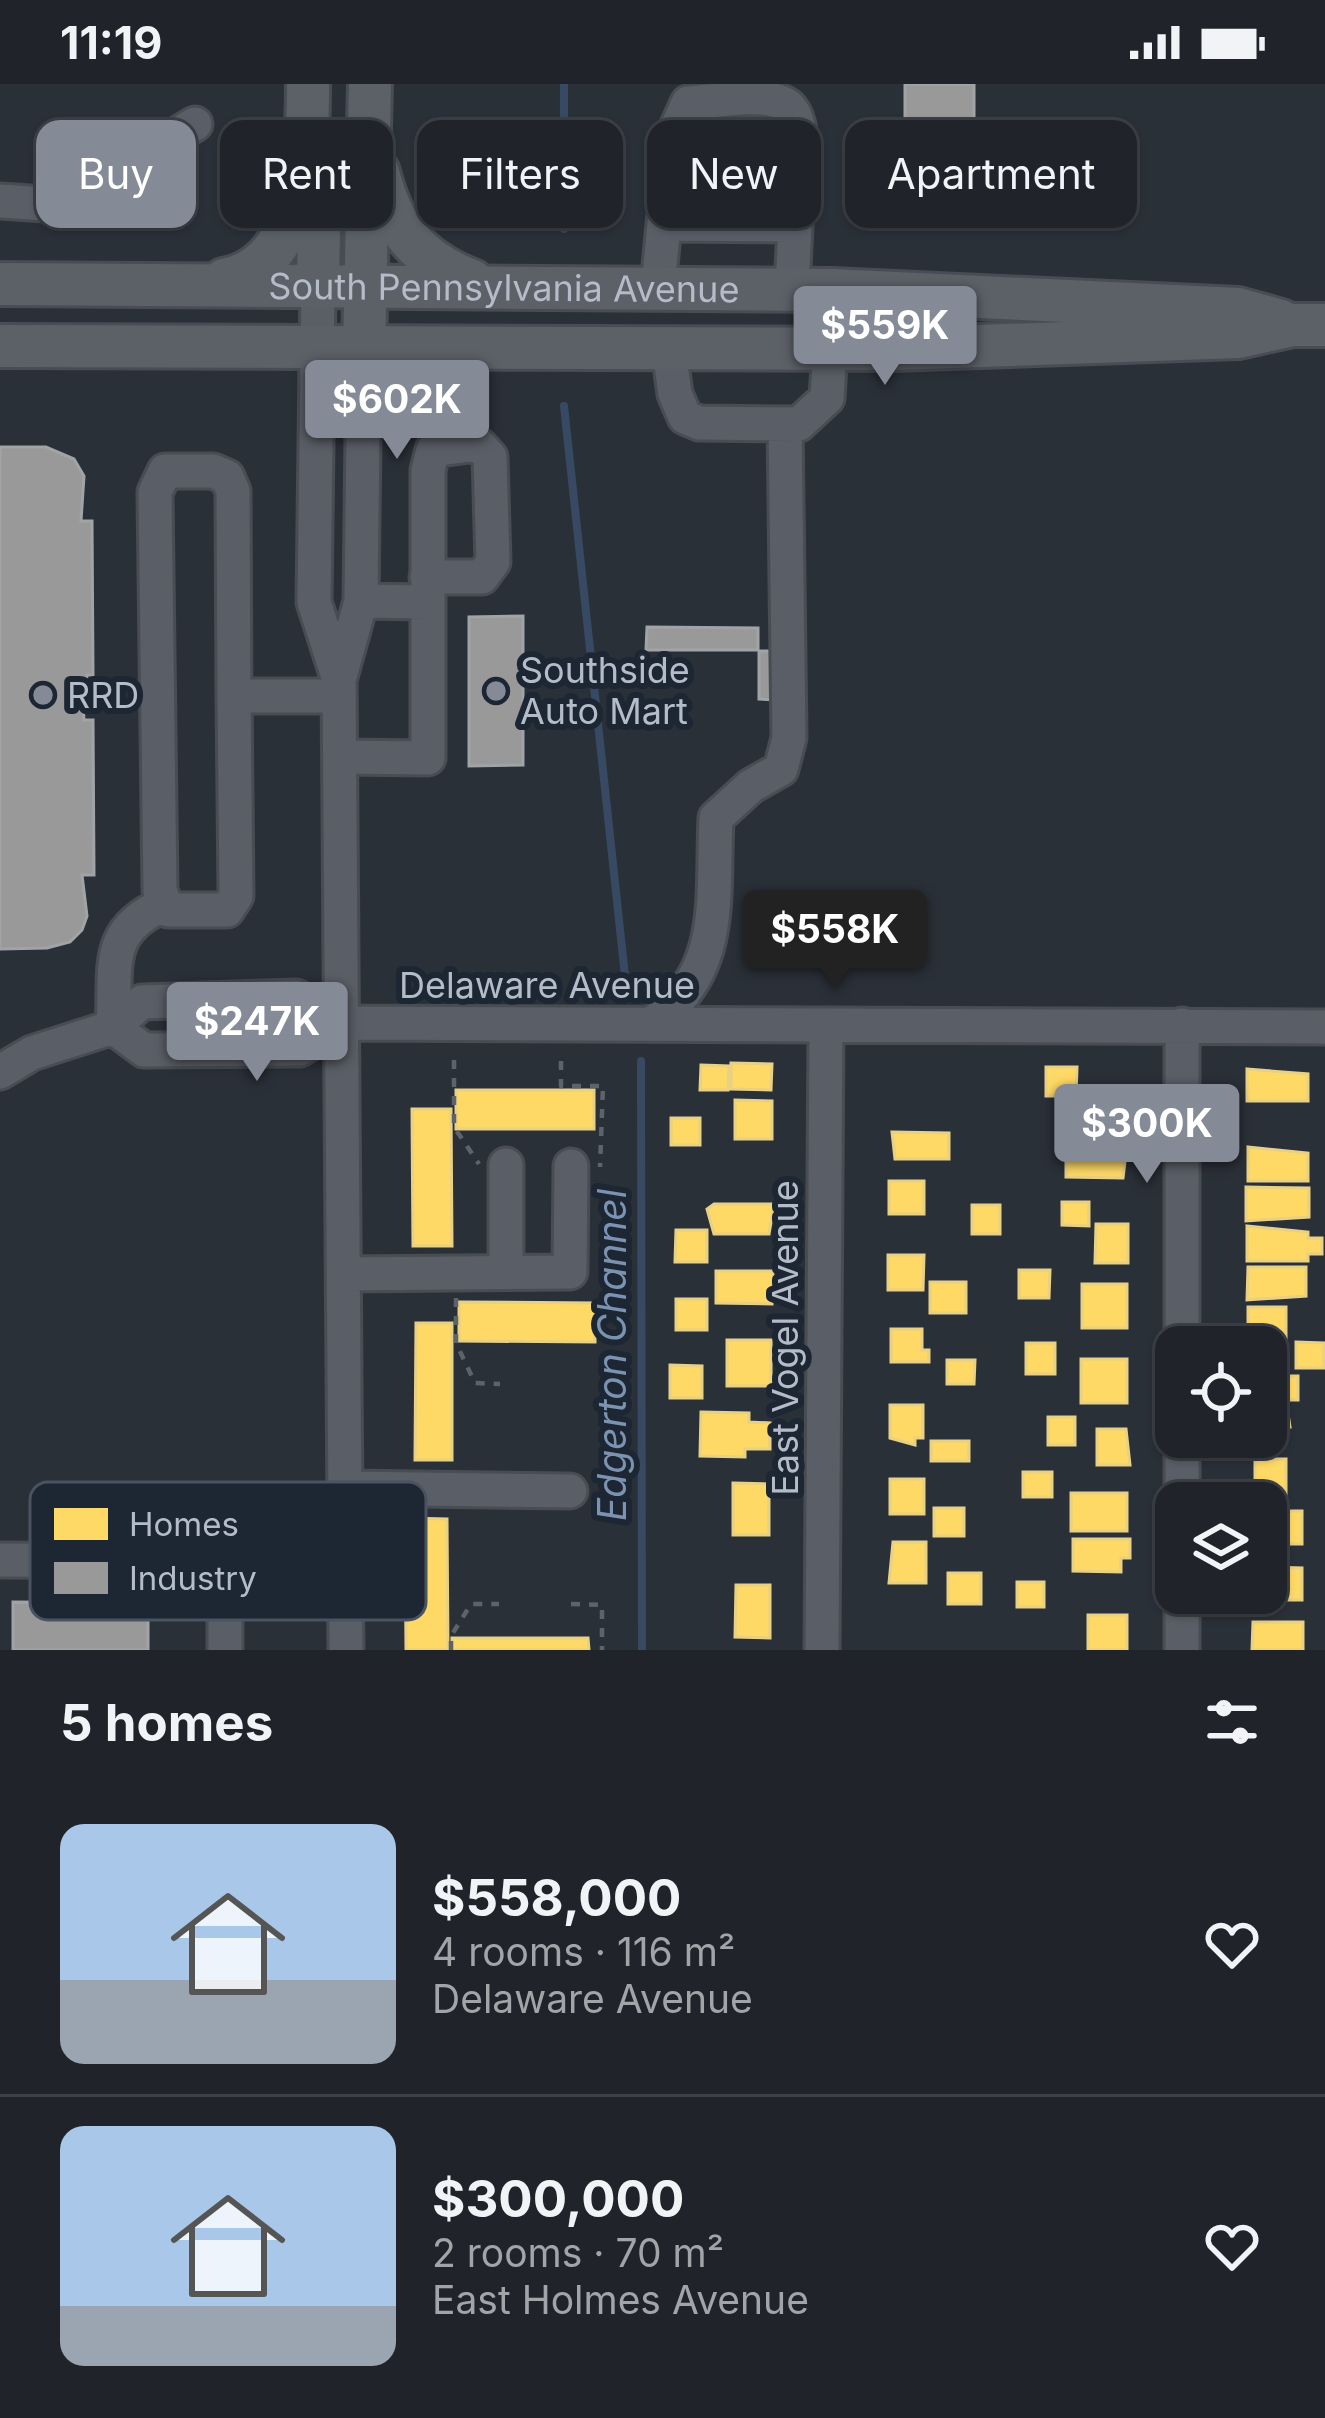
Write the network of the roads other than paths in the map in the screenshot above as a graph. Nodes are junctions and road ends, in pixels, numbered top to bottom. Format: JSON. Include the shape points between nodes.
{"nodes":[{"id":1,"x":308,"y":84,"type":"edge"},
{"id":2,"x":370,"y":84,"type":"edge"},
{"id":3,"x":308,"y":120,"type":"edge"},
{"id":4,"x":369,"y":120,"type":"edge"},
{"id":5,"x":681,"y":120,"type":"edge"},
{"id":6,"x":799,"y":120,"type":"edge"},
{"id":7,"x":0,"y":201,"type":"edge"},
{"id":8,"x":36,"y":203,"type":"edge"},
{"id":9,"x":393,"y":216,"type":"edge"},
{"id":10,"x":283,"y":228,"type":"edge"},
{"id":11,"x":319,"y":228,"type":"edge"},
{"id":12,"x":366,"y":228,"type":"edge"},
{"id":13,"x":664,"y":228,"type":"edge"},
{"id":14,"x":795,"y":228,"type":"edge"},
{"id":15,"x":0,"y":284,"type":"edge"},
{"id":16,"x":196,"y":285,"type":"junction"},
{"id":17,"x":318,"y":286,"type":"junction"},
{"id":18,"x":365,"y":286,"type":"junction"},
{"id":19,"x":484,"y":286,"type":"junction"},
{"id":20,"x":658,"y":287,"type":"junction"},
{"id":21,"x":792,"y":289,"type":"junction"},
{"id":22,"x":852,"y":290,"type":"junction"},
{"id":23,"x":1308,"y":325,"type":"edge"},
{"id":24,"x":0,"y":346,"type":"edge"},
{"id":25,"x":840,"y":349,"type":"junction"},
{"id":26,"x":317,"y":350,"type":"junction"},
{"id":27,"x":669,"y":350,"type":"junction"},
{"id":28,"x":364,"y":351,"type":"junction"},
{"id":29,"x":468,"y":351,"type":"junction"},
{"id":30,"x":785,"y":424,"type":"junction"},
{"id":31,"x":468,"y":446,"type":"junction"},
{"id":32,"x":427,"y":590,"type":"junction"},
{"id":33,"x":361,"y":602,"type":"junction"},
{"id":34,"x":339,"y":688,"type":"junction"},
{"id":35,"x":234,"y":696,"type":"junction"},
{"id":36,"x":340,"y":758,"type":"junction"},
{"id":37,"x":165,"y":904,"type":"junction"},
{"id":38,"x":344,"y":1023,"type":"junction"},
{"id":39,"x":651,"y":1024,"type":"junction"},
{"id":40,"x":1182,"y":1025,"type":"junction"},
{"id":41,"x":826,"y":1026,"type":"junction"},
{"id":42,"x":1325,"y":1027,"type":"edge"},
{"id":43,"x":112,"y":1028,"type":"junction"},
{"id":44,"x":0,"y":1072,"type":"edge"},
{"id":45,"x":490,"y":1164,"type":"road end"},
{"id":46,"x":587,"y":1167,"type":"road end"},
{"id":47,"x":506,"y":1272,"type":"junction"},
{"id":48,"x":344,"y":1274,"type":"junction"},
{"id":49,"x":1182,"y":1326,"type":"edge"},
{"id":50,"x":346,"y":1482,"type":"edge"},
{"id":51,"x":426,"y":1489,"type":"edge"},
{"id":52,"x":570,"y":1491,"type":"dead end"},
{"id":53,"x":0,"y":1560,"type":"edge"},
{"id":54,"x":30,"y":1560,"type":"edge"},
{"id":55,"x":1182,"y":1614,"type":"edge"},
{"id":56,"x":821,"y":1650,"type":"edge"},
{"id":57,"x":1182,"y":1650,"type":"edge"}],
"edges":[{"from":1,"to":3,"type":"main road"},
{"from":2,"to":4,"type":"main road"},
{"from":5,"to":6,"type":"street","via":[[688,104],[773,100]]},
{"from":7,"to":8,"type":"street"},
{"from":9,"to":19,"type":"main road","via":[[436,268]]},
{"from":10,"to":16,"type":"main road","via":[[269,257],[239,278]]},
{"from":11,"to":17,"type":"main road"},
{"from":12,"to":18,"type":"main road"},
{"from":13,"to":20,"type":"street"},
{"from":14,"to":21,"type":"street"},
{"from":15,"to":16,"type":"main road","name":"South Pennsylvania Avenue"},
{"from":16,"to":17,"type":"main road","name":"South Pennsylvania Avenue"},
{"from":17,"to":18,"type":"main road","name":"South Pennsylvania Avenue"},
{"from":17,"to":26,"type":"street"},
{"from":18,"to":19,"type":"main road","name":"South Pennsylvania Avenue"},
{"from":18,"to":28,"type":"main road"},
{"from":19,"to":20,"type":"main road","name":"South Pennsylvania Avenue"},
{"from":20,"to":21,"type":"main road","name":"South Pennsylvania Avenue"},
{"from":21,"to":22,"type":"main road","name":"South Pennsylvania Avenue"},
{"from":22,"to":23,"type":"main road","name":"South Pennsylvania Avenue","via":[[1238,309]]},
{"from":22,"to":25,"type":"main road"},
{"from":23,"to":25,"type":"main road","name":"South Pennsylvania Avenue","via":[[1238,337]]},
{"from":24,"to":26,"type":"main road","name":"South Pennsylvania Avenue"},
{"from":25,"to":27,"type":"main road","name":"South Pennsylvania Avenue"},
{"from":25,"to":30,"type":"street","via":[[827,398],[799,424]]},
{"from":26,"to":28,"type":"main road","name":"South Pennsylvania Avenue"},
{"from":26,"to":34,"type":"street","via":[[314,602]]},
{"from":27,"to":29,"type":"main road","name":"South Pennsylvania Avenue"},
{"from":27,"to":30,"type":"street","via":[[686,417]]},
{"from":28,"to":29,"type":"main road","name":"South Pennsylvania Avenue"},
{"from":28,"to":33,"type":"street"},
{"from":29,"to":31,"type":"street"},
{"from":30,"to":39,"type":"street","via":[[789,738],[781,769],[716,818],[702,969],[692,990]]},
{"from":31,"to":32,"type":"street","via":[[443,446],[429,458]]},
{"from":31,"to":32,"type":"street","via":[[490,457],[493,562],[482,578]]},
{"from":32,"to":33,"type":"street"},
{"from":32,"to":36,"type":"street","via":[[428,758]]},
{"from":33,"to":34,"type":"street"},
{"from":34,"to":35,"type":"street"},
{"from":34,"to":36,"type":"street"},
{"from":35,"to":37,"type":"street","via":[[236,896],[226,910],[176,912]]},
{"from":35,"to":37,"type":"street","via":[[233,491],[213,471],[166,471],[155,492]]},
{"from":36,"to":38,"type":"street"},
{"from":37,"to":43,"type":"street","via":[[138,915],[120,939]]},
{"from":38,"to":39,"type":"street","name":"Delaware Avenue"},
{"from":38,"to":43,"type":"street","via":[[300,1049],[144,1051]]},
{"from":38,"to":43,"type":"street","via":[[296,997],[142,1002]]},
{"from":38,"to":48,"type":"street"},
{"from":39,"to":41,"type":"street","name":"Delaware Avenue"},
{"from":40,"to":41,"type":"street","name":"Delaware Avenue"},
{"from":40,"to":42,"type":"street","name":"Delaware Avenue"},
{"from":40,"to":49,"type":"street"},
{"from":41,"to":56,"type":"street","name":"East Vogel Avenue"},
{"from":43,"to":44,"type":"street"},
{"from":45,"to":47,"type":"street"},
{"from":46,"to":47,"type":"street","via":[[570,1272]]},
{"from":47,"to":48,"type":"street"},
{"from":48,"to":50,"type":"street"},
{"from":51,"to":52,"type":"street"},
{"from":53,"to":54,"type":"street"},
{"from":55,"to":57,"type":"street"}]}
